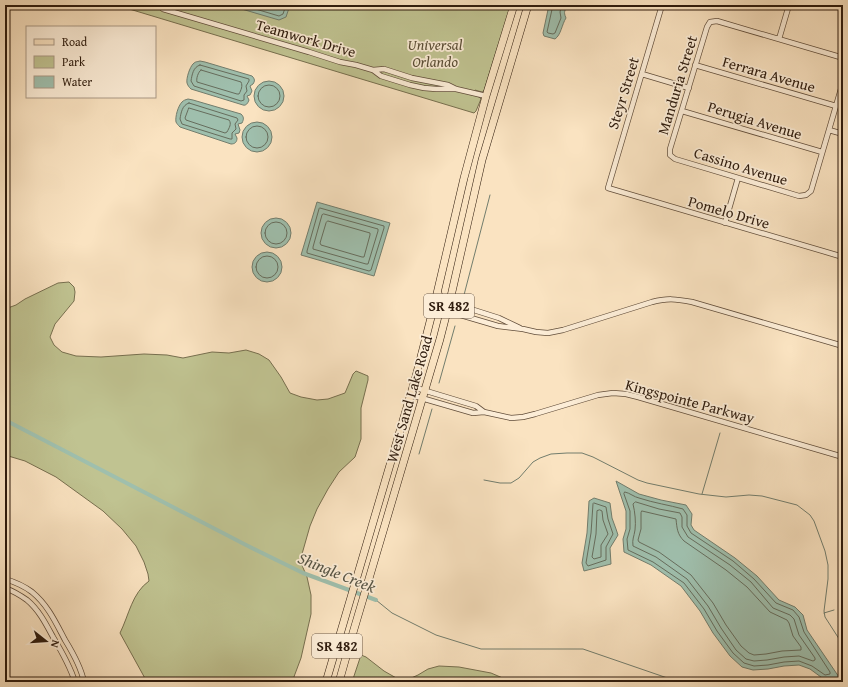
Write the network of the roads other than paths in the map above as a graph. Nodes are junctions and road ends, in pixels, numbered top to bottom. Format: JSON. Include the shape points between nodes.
{"nodes":[{"id":1,"x":514,"y":5,"type":"edge"},
{"id":2,"x":528,"y":5,"type":"edge"},
{"id":3,"x":662,"y":5,"type":"edge"},
{"id":4,"x":789,"y":5,"type":"edge"},
{"id":5,"x":839,"y":5,"type":"edge"},
{"id":6,"x":843,"y":6,"type":"edge"},
{"id":7,"x":163,"y":9,"type":"dead end"},
{"id":8,"x":779,"y":39,"type":"junction"},
{"id":9,"x":843,"y":59,"type":"edge"},
{"id":10,"x":695,"y":65,"type":"junction"},
{"id":11,"x":642,"y":74,"type":"junction"},
{"id":12,"x":843,"y":82,"type":"edge"},
{"id":13,"x":689,"y":88,"type":"junction"},
{"id":14,"x":486,"y":96,"type":"junction"},
{"id":15,"x":836,"y":106,"type":"junction"},
{"id":16,"x":682,"y":111,"type":"junction"},
{"id":17,"x":829,"y":130,"type":"junction"},
{"id":18,"x":843,"y":134,"type":"edge"},
{"id":19,"x":822,"y":152,"type":"junction"},
{"id":20,"x":670,"y":155,"type":"joint"},
{"id":21,"x":738,"y":178,"type":"junction"},
{"id":22,"x":608,"y":188,"type":"joint"},
{"id":23,"x":725,"y":223,"type":"junction"},
{"id":24,"x":843,"y":257,"type":"edge"},
{"id":25,"x":438,"y":293,"type":"junction"},
{"id":26,"x":451,"y":296,"type":"junction"},
{"id":27,"x":447,"y":311,"type":"junction"},
{"id":28,"x":523,"y":329,"type":"junction"},
{"id":29,"x":843,"y":346,"type":"edge"},
{"id":30,"x":413,"y":388,"type":"junction"},
{"id":31,"x":425,"y":391,"type":"junction"},
{"id":32,"x":411,"y":395,"type":"junction"},
{"id":33,"x":423,"y":398,"type":"junction"},
{"id":34,"x":459,"y":401,"type":"junction"},
{"id":35,"x":457,"y":409,"type":"junction"},
{"id":36,"x":484,"y":412,"type":"junction"},
{"id":37,"x":843,"y":457,"type":"edge"},
{"id":38,"x":5,"y":579,"type":"edge"},
{"id":39,"x":5,"y":588,"type":"edge"},
{"id":40,"x":73,"y":655,"type":"junction"},
{"id":41,"x":66,"y":659,"type":"junction"},
{"id":42,"x":75,"y":682,"type":"edge"},
{"id":43,"x":84,"y":682,"type":"edge"},
{"id":44,"x":326,"y":682,"type":"edge"},
{"id":45,"x":339,"y":682,"type":"edge"}],
"edges":[{"from":1,"to":14,"type":"main road","name":"West Sand Lake Road","number":"SR 482"},
{"from":2,"to":26,"type":"main road","name":"West Sand Lake Road","number":"SR 482","via":[[482,160]]},
{"from":3,"to":11,"type":"street","name":"Steyr Street"},
{"from":4,"to":8,"type":"street"},
{"from":5,"to":6,"type":"street"},
{"from":7,"to":14,"type":"street","name":"Teamwork Drive","via":[[340,62],[373,70],[384,69]]},
{"from":8,"to":9,"type":"street"},
{"from":8,"to":10,"type":"street","name":"Manduria Street","via":[[717,21],[710,22]]},
{"from":10,"to":13,"type":"street","name":"Manduria Street"},
{"from":10,"to":15,"type":"street","name":"Ferrara Avenue"},
{"from":11,"to":13,"type":"street"},
{"from":11,"to":22,"type":"street","name":"Steyr Street"},
{"from":12,"to":15,"type":"street"},
{"from":13,"to":16,"type":"street","name":"Manduria Street"},
{"from":14,"to":25,"type":"main road","name":"West Sand Lake Road","number":"SR 482"},
{"from":15,"to":17,"type":"street"},
{"from":16,"to":19,"type":"street","name":"Perugia Avenue"},
{"from":16,"to":20,"type":"street","name":"Manduria Street"},
{"from":17,"to":18,"type":"street"},
{"from":17,"to":19,"type":"street"},
{"from":19,"to":21,"type":"street","name":"Cassino Avenue","via":[[811,191],[806,195],[799,196]]},
{"from":20,"to":21,"type":"street","name":"Cassino Avenue","via":[[675,159]]},
{"from":21,"to":23,"type":"street"},
{"from":22,"to":23,"type":"street","name":"Pomelo Drive"},
{"from":23,"to":24,"type":"street","name":"Pomelo Drive"},
{"from":25,"to":27,"type":"main road"},
{"from":25,"to":30,"type":"main road","name":"West Sand Lake Road","number":"SR 482"},
{"from":26,"to":27,"type":"main road","name":"West Sand Lake Road","number":"SR 482"},
{"from":26,"to":28,"type":"street","via":[[458,305],[499,318]]},
{"from":27,"to":28,"type":"street","via":[[498,326]]},
{"from":27,"to":31,"type":"main road","name":"West Sand Lake Road","number":"SR 482"},
{"from":28,"to":29,"type":"street","via":[[548,333],[652,302],[678,299]]},
{"from":30,"to":31,"type":"street","name":"Kingspointe Parkway"},
{"from":30,"to":32,"type":"main road","name":"West Sand Lake Road","number":"SR 482"},
{"from":31,"to":33,"type":"main road","name":"West Sand Lake Road","number":"SR 482"},
{"from":31,"to":34,"type":"street","name":"Kingspointe Parkway"},
{"from":32,"to":33,"type":"street","name":"Kingspointe Parkway"},
{"from":32,"to":44,"type":"main road","name":"West Sand Lake Road","number":"SR 482"},
{"from":33,"to":35,"type":"street","name":"Kingspointe Parkway"},
{"from":33,"to":45,"type":"main road","name":"West Sand Lake Road","number":"SR 482"},
{"from":34,"to":35,"type":"street"},
{"from":34,"to":36,"type":"street","name":"Kingspointe Parkway","via":[[476,406]]},
{"from":35,"to":36,"type":"street","name":"Kingspointe Parkway","via":[[473,413]]},
{"from":36,"to":37,"type":"street","name":"Kingspointe Parkway","via":[[510,418],[523,417],[598,395],[626,394]]},
{"from":38,"to":40,"type":"street","via":[[33,593],[43,603]]},
{"from":39,"to":41,"type":"street","via":[[36,608]]},
{"from":40,"to":41,"type":"street"},
{"from":40,"to":43,"type":"street"},
{"from":41,"to":42,"type":"street"}]}
